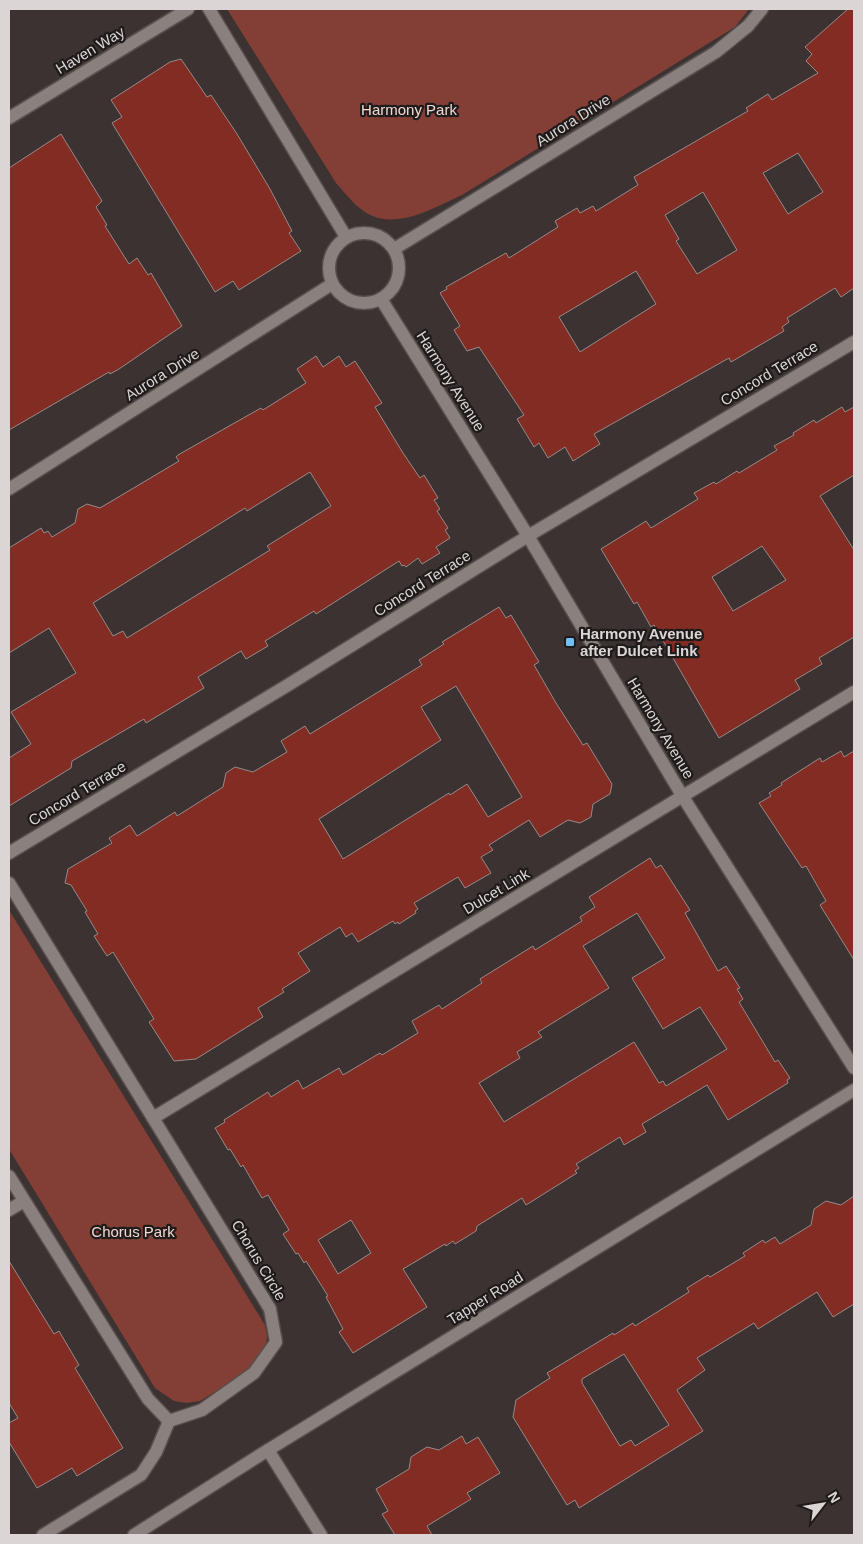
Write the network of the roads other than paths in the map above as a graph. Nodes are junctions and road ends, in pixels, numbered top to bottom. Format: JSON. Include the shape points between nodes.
{"nodes":[{"id":1,"x":188,"y":9,"type":"edge"},
{"id":2,"x":209,"y":9,"type":"edge"},
{"id":3,"x":762,"y":9,"type":"edge"},
{"id":4,"x":9,"y":118,"type":"edge"},
{"id":5,"x":346,"y":237,"type":"junction"},
{"id":6,"x":394,"y":249,"type":"junction"},
{"id":7,"x":332,"y":284,"type":"junction"},
{"id":8,"x":381,"y":299,"type":"junction"},
{"id":9,"x":854,"y":342,"type":"edge"},
{"id":10,"x":9,"y":489,"type":"edge"},
{"id":11,"x":528,"y":536,"type":"junction"},
{"id":12,"x":854,"y":692,"type":"edge"},
{"id":13,"x":683,"y":797,"type":"junction"},
{"id":14,"x":9,"y":853,"type":"edge"},
{"id":15,"x":9,"y":883,"type":"edge"},
{"id":16,"x":854,"y":1068,"type":"edge"},
{"id":17,"x":854,"y":1090,"type":"edge"},
{"id":18,"x":153,"y":1118,"type":"junction"},
{"id":19,"x":9,"y":1176,"type":"edge"},
{"id":20,"x":24,"y":1201,"type":"junction"},
{"id":21,"x":9,"y":1210,"type":"edge"},
{"id":22,"x":169,"y":1421,"type":"junction"},
{"id":23,"x":268,"y":1450,"type":"junction"},
{"id":24,"x":43,"y":1535,"type":"edge"},
{"id":25,"x":134,"y":1535,"type":"edge"},
{"id":26,"x":321,"y":1535,"type":"edge"}],
"edges":[{"from":1,"to":4,"type":"street","name":"Haven Way"},
{"from":2,"to":5,"type":"street"},
{"from":3,"to":6,"type":"street","name":"Aurora Drive","via":[[748,26],[716,52]]},
{"from":5,"to":6,"type":"street","via":[[372,234],[385,239]]},
{"from":5,"to":7,"type":"street","via":[[330,258],[328,271]]},
{"from":6,"to":8,"type":"street","via":[[399,263],[398,277],[392,290]]},
{"from":7,"to":8,"type":"street","via":[[341,296],[353,302],[368,304]]},
{"from":7,"to":10,"type":"street","name":"Aurora Drive"},
{"from":8,"to":11,"type":"street","name":"Harmony Avenue"},
{"from":9,"to":11,"type":"street","name":"Concord Terrace"},
{"from":11,"to":13,"type":"street","name":"Harmony Avenue"},
{"from":11,"to":14,"type":"street","name":"Concord Terrace"},
{"from":12,"to":13,"type":"street","name":"Dulcet Link"},
{"from":13,"to":16,"type":"street","name":"Harmony Avenue"},
{"from":13,"to":18,"type":"street","name":"Dulcet Link"},
{"from":15,"to":18,"type":"street","name":"Chorus Circle"},
{"from":17,"to":23,"type":"street","name":"Tapper Road"},
{"from":18,"to":22,"type":"street","name":"Chorus Circle","via":[[270,1309],[276,1342],[254,1373],[202,1410]]},
{"from":19,"to":20,"type":"street"},
{"from":20,"to":21,"type":"street"},
{"from":20,"to":22,"type":"street","via":[[148,1399]]},
{"from":22,"to":24,"type":"street","via":[[141,1476]]},
{"from":23,"to":25,"type":"street","name":"Tapper Road"},
{"from":23,"to":26,"type":"street"}]}
